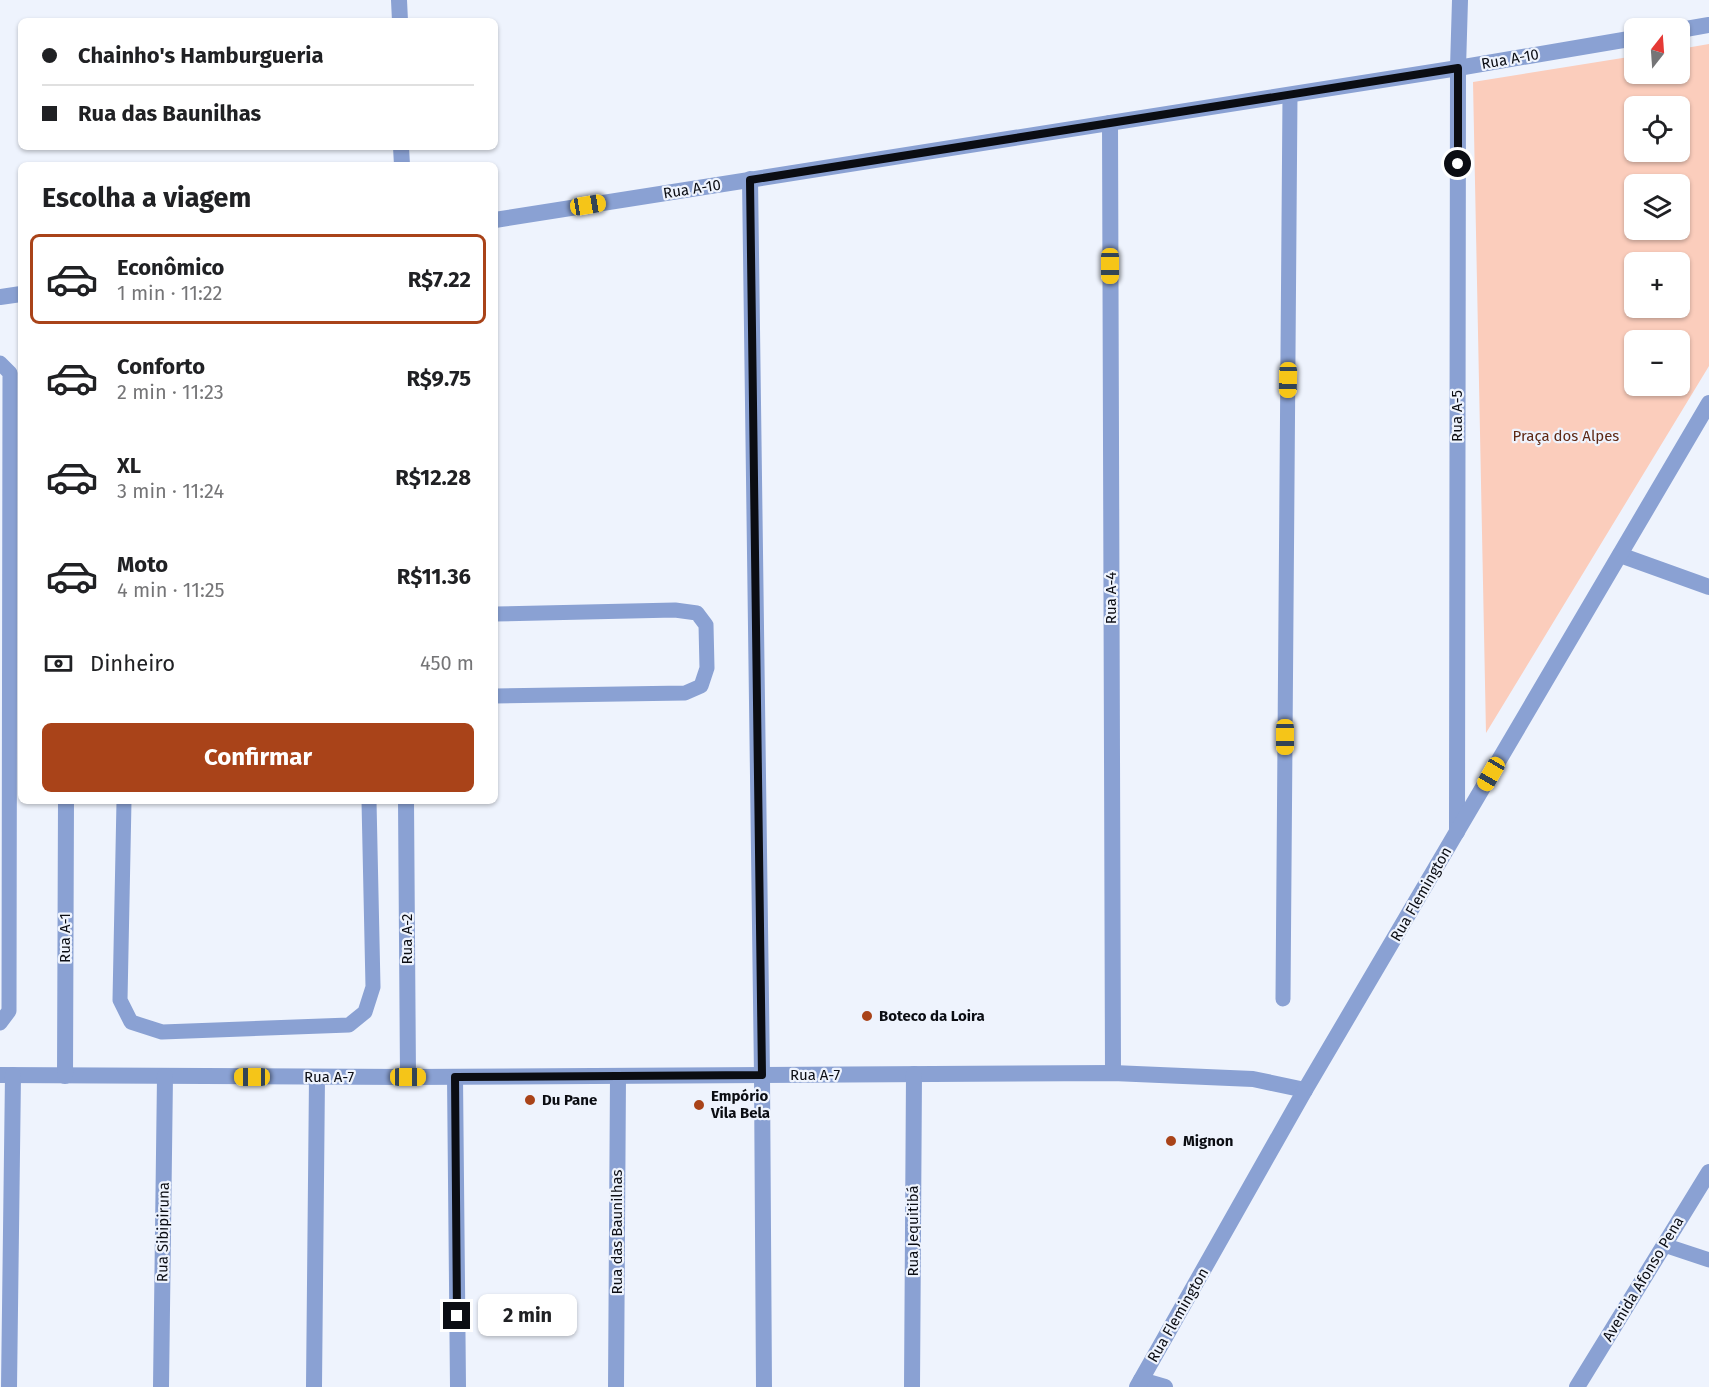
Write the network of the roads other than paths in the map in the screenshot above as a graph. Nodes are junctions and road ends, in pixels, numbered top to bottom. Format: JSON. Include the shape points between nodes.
{"nodes":[{"id":1,"x":399,"y":0,"type":"edge"},
{"id":2,"x":1460,"y":0,"type":"edge"},
{"id":3,"x":400,"y":18,"type":"edge"},
{"id":4,"x":1709,"y":25,"type":"edge"},
{"id":5,"x":1690,"y":28,"type":"edge"},
{"id":6,"x":1624,"y":40,"type":"edge"},
{"id":7,"x":1458,"y":68,"type":"junction"},
{"id":8,"x":1290,"y":95,"type":"junction"},
{"id":9,"x":1110,"y":123,"type":"junction"},
{"id":10,"x":750,"y":180,"type":"junction"},
{"id":11,"x":498,"y":220,"type":"edge"},
{"id":12,"x":18,"y":294,"type":"edge"},
{"id":13,"x":0,"y":297,"type":"edge"},
{"id":14,"x":0,"y":363,"type":"edge"},
{"id":15,"x":1709,"y":403,"type":"edge"},
{"id":16,"x":1620,"y":555,"type":"junction"},
{"id":17,"x":1709,"y":587,"type":"edge"},
{"id":18,"x":498,"y":614,"type":"edge"},
{"id":19,"x":4,"y":692,"type":"edge"},
{"id":20,"x":498,"y":696,"type":"edge"},
{"id":21,"x":66,"y":804,"type":"edge"},
{"id":22,"x":124,"y":804,"type":"edge"},
{"id":23,"x":369,"y":804,"type":"edge"},
{"id":24,"x":406,"y":804,"type":"edge"},
{"id":25,"x":1457,"y":832,"type":"junction"},
{"id":26,"x":1283,"y":999,"type":"dead end"},
{"id":27,"x":0,"y":1023,"type":"edge"},
{"id":28,"x":1113,"y":1073,"type":"junction"},
{"id":29,"x":914,"y":1074,"type":"junction"},
{"id":30,"x":6,"y":1075,"type":"edge"},
{"id":31,"x":762,"y":1075,"type":"junction"},
{"id":32,"x":65,"y":1076,"type":"junction"},
{"id":33,"x":165,"y":1076,"type":"junction"},
{"id":34,"x":618,"y":1076,"type":"junction"},
{"id":35,"x":317,"y":1077,"type":"junction"},
{"id":36,"x":408,"y":1077,"type":"junction"},
{"id":37,"x":455,"y":1077,"type":"junction"},
{"id":38,"x":1305,"y":1090,"type":"junction"},
{"id":39,"x":1709,"y":1172,"type":"edge"},
{"id":40,"x":1664,"y":1245,"type":"junction"},
{"id":41,"x":1709,"y":1260,"type":"edge"},
{"id":42,"x":1139,"y":1384,"type":"edge"},
{"id":43,"x":9,"y":1387,"type":"edge"},
{"id":44,"x":161,"y":1387,"type":"edge"},
{"id":45,"x":314,"y":1387,"type":"edge"},
{"id":46,"x":458,"y":1387,"type":"edge"},
{"id":47,"x":616,"y":1387,"type":"edge"},
{"id":48,"x":764,"y":1387,"type":"edge"},
{"id":49,"x":912,"y":1387,"type":"edge"},
{"id":50,"x":1165,"y":1387,"type":"edge"},
{"id":51,"x":1577,"y":1387,"type":"edge"}],
"edges":[{"from":1,"to":3,"type":"street"},
{"from":2,"to":7,"type":"street","name":"Rua A-5"},
{"from":4,"to":5,"type":"street"},
{"from":6,"to":7,"type":"street","name":"Rua A-10"},
{"from":7,"to":8,"type":"street","name":"Rua A-10"},
{"from":7,"to":25,"type":"street","name":"Rua A-5"},
{"from":8,"to":9,"type":"street","name":"Rua A-10"},
{"from":8,"to":26,"type":"lane"},
{"from":9,"to":10,"type":"street","name":"Rua A-10"},
{"from":9,"to":28,"type":"street","name":"Rua A-4"},
{"from":10,"to":11,"type":"street","name":"Rua A-10"},
{"from":10,"to":31,"type":"street"},
{"from":12,"to":13,"type":"street"},
{"from":14,"to":19,"type":"lane","via":[[10,373]]},
{"from":15,"to":16,"type":"street","name":"Rua Flemington"},
{"from":16,"to":17,"type":"street"},
{"from":16,"to":25,"type":"street","name":"Rua Flemington"},
{"from":18,"to":20,"type":"lane","via":[[675,610],[697,614],[706,625],[707,668],[701,686],[685,693]]},
{"from":19,"to":27,"type":"lane","via":[[9,1011]]},
{"from":21,"to":32,"type":"street","name":"Rua A-1"},
{"from":22,"to":23,"type":"lane","via":[[120,1000],[131,1022],[162,1032],[349,1025],[365,1012],[373,987]]},
{"from":24,"to":36,"type":"street","name":"Rua A-2"},
{"from":25,"to":38,"type":"street","name":"Rua Flemington"},
{"from":28,"to":29,"type":"street","name":"Rua A-7"},
{"from":28,"to":38,"type":"street","name":"Rua A-7","via":[[1253,1079]]},
{"from":29,"to":31,"type":"street","name":"Rua A-7"},
{"from":29,"to":49,"type":"street","name":"Rua Jequitibá"},
{"from":30,"to":32,"type":"street","name":"Rua A-7"},
{"from":30,"to":43,"type":"street"},
{"from":31,"to":34,"type":"street","name":"Rua A-7"},
{"from":31,"to":48,"type":"street"},
{"from":32,"to":33,"type":"street","name":"Rua A-7"},
{"from":33,"to":35,"type":"street","name":"Rua A-7"},
{"from":33,"to":44,"type":"street","name":"Rua Sibipiruna"},
{"from":34,"to":37,"type":"street","name":"Rua A-7"},
{"from":34,"to":47,"type":"street","name":"Rua das Baunilhas"},
{"from":35,"to":36,"type":"street","name":"Rua A-7"},
{"from":35,"to":45,"type":"street"},
{"from":36,"to":37,"type":"street","name":"Rua A-7"},
{"from":37,"to":46,"type":"street"},
{"from":38,"to":42,"type":"street","name":"Rua Flemington"},
{"from":39,"to":40,"type":"street","name":"Avenida Afonso Pena"},
{"from":40,"to":41,"type":"lane"},
{"from":40,"to":51,"type":"street","name":"Avenida Afonso Pena"},
{"from":42,"to":50,"type":"street"}]}
